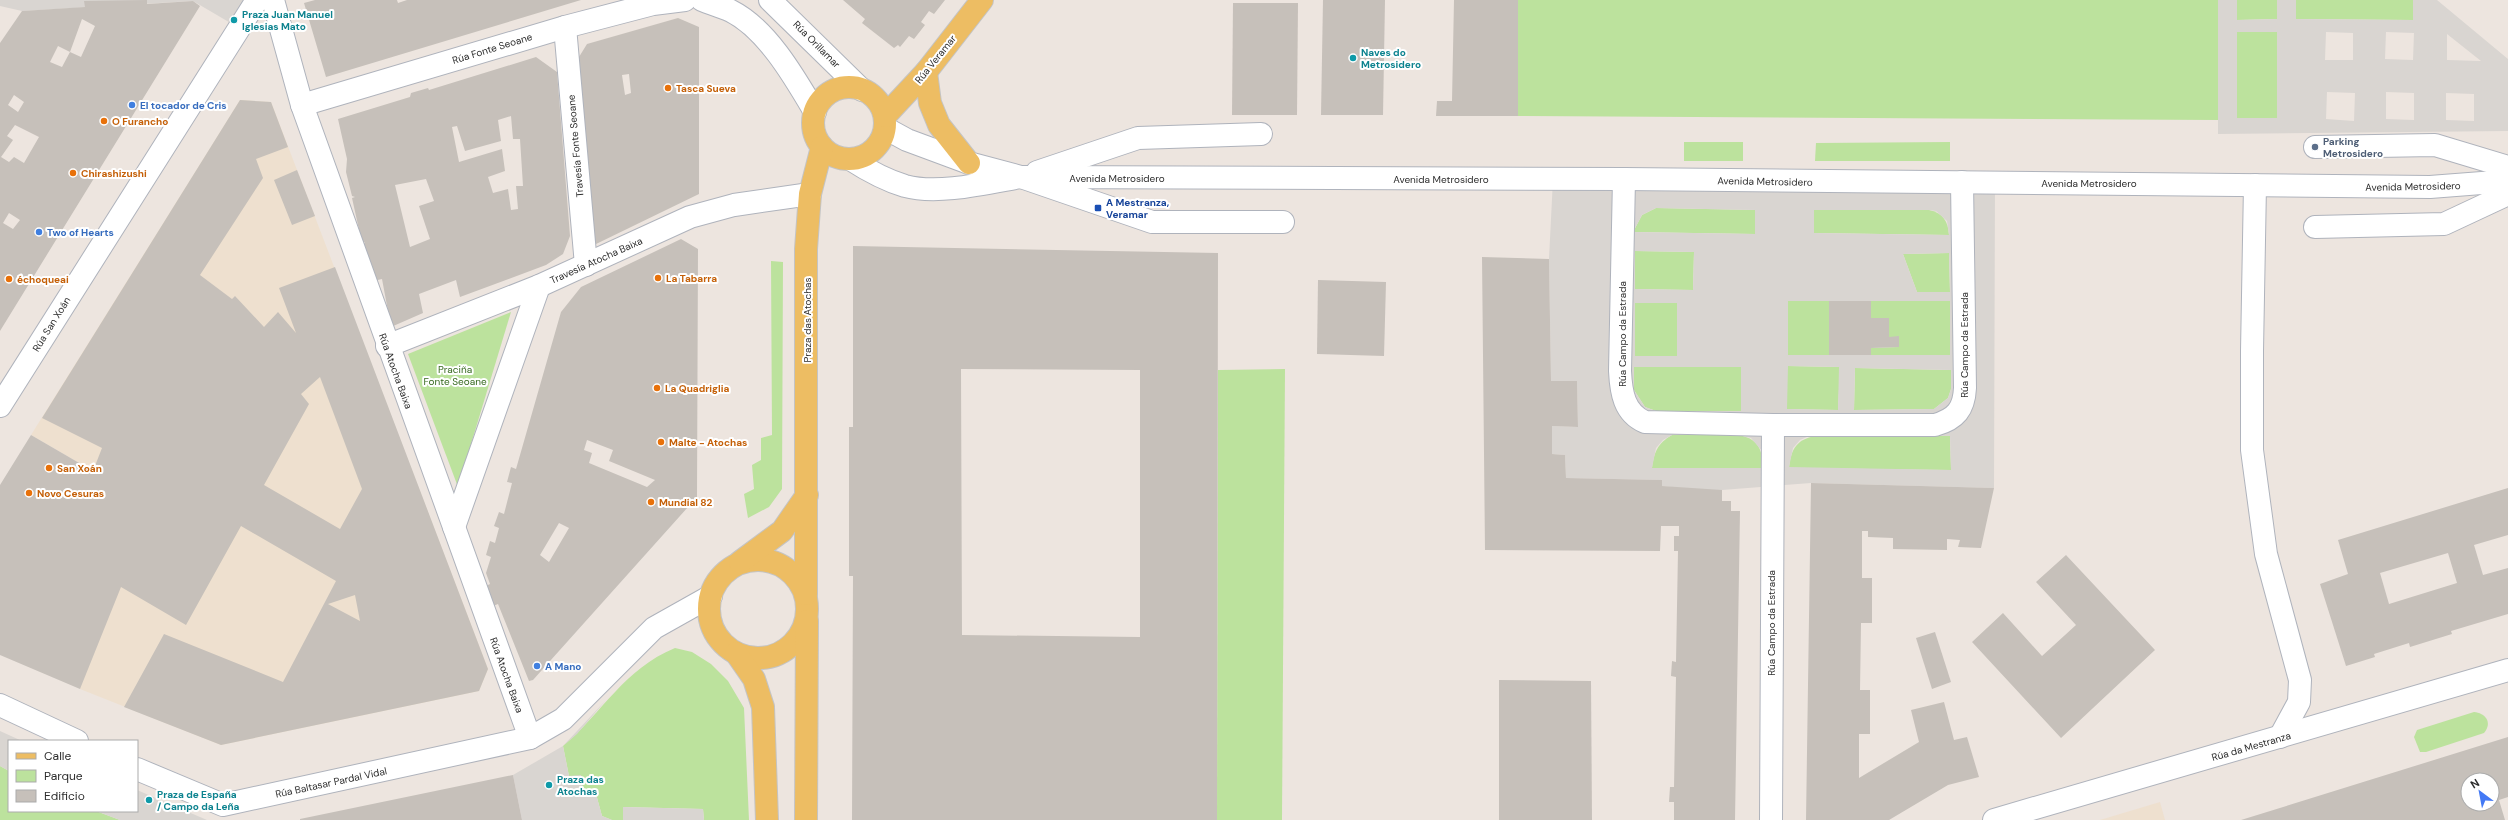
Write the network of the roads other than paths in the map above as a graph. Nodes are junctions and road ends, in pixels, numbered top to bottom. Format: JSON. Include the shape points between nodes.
{"nodes":[{"id":1,"x":257,"y":0,"type":"edge"},
{"id":2,"x":273,"y":0,"type":"edge"},
{"id":3,"x":685,"y":0,"type":"edge"},
{"id":4,"x":702,"y":0,"type":"edge"},
{"id":5,"x":770,"y":0,"type":"edge"},
{"id":6,"x":982,"y":0,"type":"edge"},
{"id":7,"x":565,"y":26,"type":"junction"},
{"id":8,"x":926,"y":72,"type":"junction"},
{"id":9,"x":862,"y":90,"type":"junction"},
{"id":10,"x":302,"y":105,"type":"junction"},
{"id":11,"x":815,"y":112,"type":"junction"},
{"id":12,"x":885,"y":122,"type":"junction"},
{"id":13,"x":1261,"y":134,"type":"dead end"},
{"id":14,"x":822,"y":147,"type":"junction"},
{"id":15,"x":2315,"y":147,"type":"dead end"},
{"id":16,"x":850,"y":159,"type":"junction"},
{"id":17,"x":969,"y":163,"type":"junction"},
{"id":18,"x":2508,"y":167,"type":"edge"},
{"id":19,"x":1021,"y":177,"type":"junction"},
{"id":20,"x":1624,"y":179,"type":"junction"},
{"id":21,"x":2508,"y":181,"type":"edge"},
{"id":22,"x":1962,"y":182,"type":"junction"},
{"id":23,"x":2255,"y":185,"type":"junction"},
{"id":24,"x":810,"y":194,"type":"junction"},
{"id":25,"x":2508,"y":194,"type":"edge"},
{"id":26,"x":1283,"y":222,"type":"dead end"},
{"id":27,"x":2315,"y":227,"type":"dead end"},
{"id":28,"x":586,"y":266,"type":"junction"},
{"id":29,"x":539,"y":286,"type":"junction"},
{"id":30,"x":387,"y":346,"type":"junction"},
{"id":31,"x":0,"y":406,"type":"edge"},
{"id":32,"x":1773,"y":425,"type":"junction"},
{"id":33,"x":807,"y":495,"type":"junction"},
{"id":34,"x":454,"y":527,"type":"junction"},
{"id":35,"x":733,"y":567,"type":"junction"},
{"id":36,"x":711,"y":596,"type":"junction"},
{"id":37,"x":806,"y":605,"type":"junction"},
{"id":38,"x":736,"y":654,"type":"junction"},
{"id":39,"x":2508,"y":670,"type":"edge"},
{"id":40,"x":0,"y":705,"type":"edge"},
{"id":41,"x":2280,"y":737,"type":"junction"},
{"id":42,"x":530,"y":738,"type":"junction"},
{"id":43,"x":75,"y":740,"type":"edge"},
{"id":44,"x":138,"y":769,"type":"edge"},
{"id":45,"x":768,"y":820,"type":"edge"},
{"id":46,"x":806,"y":820,"type":"edge"},
{"id":47,"x":1771,"y":820,"type":"edge"},
{"id":48,"x":1994,"y":820,"type":"edge"}],
"edges":[{"from":1,"to":31,"type":"street","name":"Rúa San Xoán"},
{"from":2,"to":10,"type":"street","name":"Rúa Atocha Baixa"},
{"from":3,"to":7,"type":"street","name":"Rúa Fonte Seoane","via":[[653,4]]},
{"from":4,"to":11,"type":"street","via":[[732,11],[764,37],[790,69]]},
{"from":5,"to":9,"type":"street","name":"Rúa Orillamar"},
{"from":6,"to":8,"type":"main road","name":"Rúa Veramar"},
{"from":7,"to":10,"type":"street","name":"Rúa Fonte Seoane"},
{"from":7,"to":28,"type":"street","name":"Travesía Fonte Seoane"},
{"from":8,"to":12,"type":"main road","name":"Rúa Veramar"},
{"from":8,"to":17,"type":"main road","via":[[930,103],[939,125]]},
{"from":9,"to":11,"type":"main road","via":[[840,89],[821,102]]},
{"from":9,"to":12,"type":"main road","via":[[880,105]]},
{"from":10,"to":30,"type":"street","name":"Rúa Atocha Baixa"},
{"from":11,"to":14,"type":"main road","via":[[815,136]]},
{"from":12,"to":16,"type":"main road","via":[[881,140],[873,150],[862,157]]},
{"from":12,"to":17,"type":"street","name":"Avenida Metrosidero","via":[[907,140]]},
{"from":13,"to":19,"type":"street","via":[[1138,138]]},
{"from":14,"to":16,"type":"main road","via":[[834,156]]},
{"from":14,"to":24,"type":"main road","name":"Praza das Atochas"},
{"from":15,"to":18,"type":"street","via":[[2435,146]]},
{"from":16,"to":19,"type":"street","name":"Avenida Metrosidero","via":[[874,174],[906,186],[952,189]]},
{"from":17,"to":19,"type":"street","name":"Avenida Metrosidero"},
{"from":19,"to":20,"type":"street","name":"Avenida Metrosidero"},
{"from":19,"to":26,"type":"street","via":[[1152,222]]},
{"from":20,"to":22,"type":"street","name":"Avenida Metrosidero"},
{"from":20,"to":32,"type":"street","name":"Rúa Campo da Estrada","via":[[1620,371],[1621,392],[1628,407],[1635,418],[1645,422]]},
{"from":21,"to":23,"type":"street","name":"Avenida Metrosidero","via":[[2430,188]]},
{"from":22,"to":23,"type":"street","name":"Avenida Metrosidero"},
{"from":22,"to":32,"type":"street","name":"Rúa Campo da Estrada","via":[[1966,388],[1964,402],[1958,414],[1946,422],[1935,425]]},
{"from":23,"to":41,"type":"street","via":[[2252,450],[2266,554],[2300,680],[2299,702]]},
{"from":24,"to":28,"type":"street","name":"Travesía Atocha Baixa","via":[[734,205],[690,217]]},
{"from":24,"to":33,"type":"main road","name":"Praza das Atochas","via":[[806,249]]},
{"from":25,"to":27,"type":"street","via":[[2444,224]]},
{"from":28,"to":29,"type":"street","name":"Travesía Atocha Baixa"},
{"from":29,"to":30,"type":"street","name":"Travesía Atocha Baixa"},
{"from":29,"to":34,"type":"street"},
{"from":30,"to":34,"type":"street","name":"Rúa Atocha Baixa"},
{"from":32,"to":47,"type":"street","name":"Rúa Campo da Estrada"},
{"from":33,"to":35,"type":"main road","via":[[782,531]]},
{"from":33,"to":37,"type":"main road","name":"Praza das Atochas"},
{"from":34,"to":42,"type":"street","name":"Rúa Atocha Baixa"},
{"from":35,"to":36,"type":"main road","via":[[723,575]]},
{"from":35,"to":37,"type":"main road","via":[[746,561],[776,563],[789,570],[799,581]]},
{"from":36,"to":38,"type":"main road","via":[[709,610],[716,635]]},
{"from":36,"to":42,"type":"street","via":[[654,628],[562,719]]},
{"from":37,"to":38,"type":"main road","name":"Praza das Atochas","via":[[803,630],[794,643],[781,653],[767,658],[751,658]]},
{"from":37,"to":46,"type":"main road","name":"Praza das Atochas"},
{"from":38,"to":45,"type":"main road","via":[[754,679],[763,708]]},
{"from":39,"to":41,"type":"street","name":"Rúa da Mestranza"},
{"from":40,"to":43,"type":"street"},
{"from":41,"to":48,"type":"street","name":"Rúa da Mestranza"},
{"from":42,"to":44,"type":"street","name":"Rúa Baltasar Pardal Vidal","via":[[223,805]]}]}
